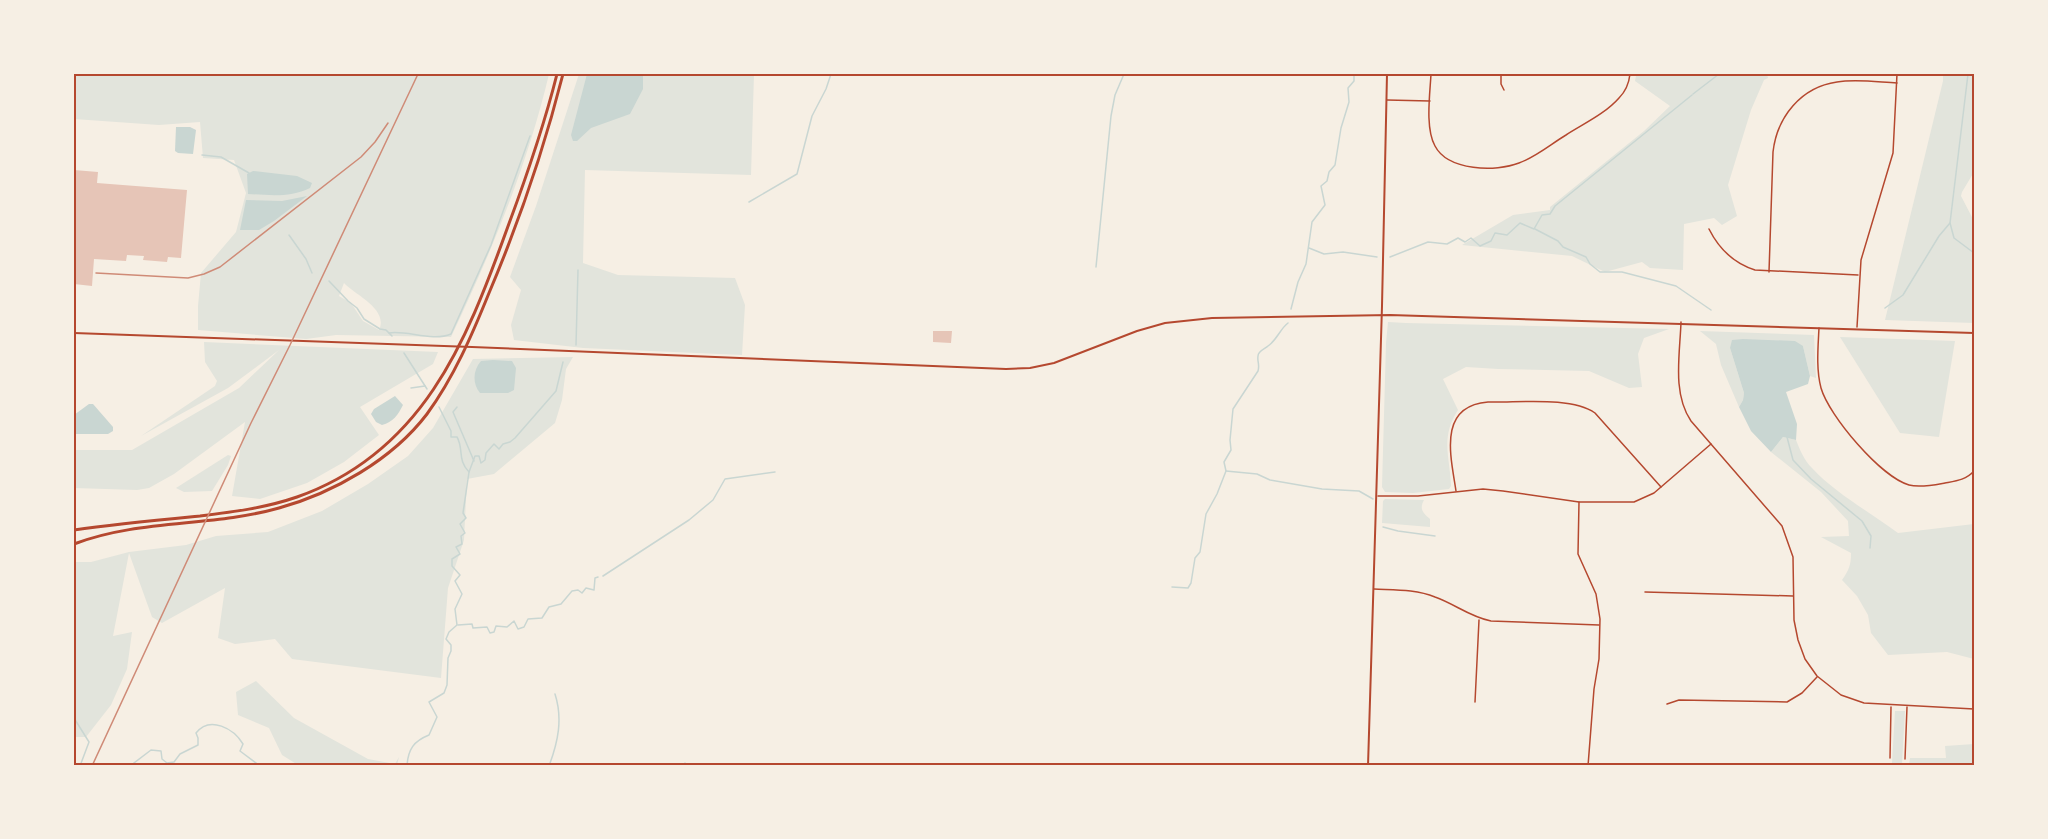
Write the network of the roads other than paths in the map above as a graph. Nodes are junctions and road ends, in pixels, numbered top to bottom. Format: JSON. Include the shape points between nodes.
{"nodes":[{"id":1,"x":557,"y":74,"type":"edge"},
{"id":2,"x":563,"y":74,"type":"edge"},
{"id":3,"x":1387,"y":74,"type":"edge"},
{"id":4,"x":1431,"y":74,"type":"edge"},
{"id":5,"x":1501,"y":74,"type":"edge"},
{"id":6,"x":1630,"y":74,"type":"edge"},
{"id":7,"x":1897,"y":74,"type":"edge"},
{"id":8,"x":1897,"y":82,"type":"junction"},
{"id":9,"x":1504,"y":90,"type":"dead end"},
{"id":10,"x":1386,"y":100,"type":"junction"},
{"id":11,"x":1430,"y":101,"type":"junction"},
{"id":12,"x":1709,"y":229,"type":"dead end"},
{"id":13,"x":1769,"y":272,"type":"junction"},
{"id":14,"x":1859,"y":275,"type":"junction"},
{"id":15,"x":1382,"y":314,"type":"junction"},
{"id":16,"x":1681,"y":322,"type":"junction"},
{"id":17,"x":1819,"y":327,"type":"junction"},
{"id":18,"x":1857,"y":328,"type":"junction"},
{"id":19,"x":74,"y":333,"type":"edge"},
{"id":20,"x":1974,"y":333,"type":"edge"},
{"id":21,"x":460,"y":346,"type":"junction"},
{"id":22,"x":467,"y":346,"type":"junction"},
{"id":23,"x":1711,"y":443,"type":"junction"},
{"id":24,"x":1974,"y":471,"type":"edge"},
{"id":25,"x":1661,"y":488,"type":"junction"},
{"id":26,"x":1456,"y":491,"type":"junction"},
{"id":27,"x":1377,"y":495,"type":"junction"},
{"id":28,"x":1579,"y":502,"type":"junction"},
{"id":29,"x":74,"y":530,"type":"edge"},
{"id":30,"x":74,"y":544,"type":"edge"},
{"id":31,"x":1374,"y":589,"type":"junction"},
{"id":32,"x":1645,"y":592,"type":"dead end"},
{"id":33,"x":1794,"y":596,"type":"junction"},
{"id":34,"x":1479,"y":619,"type":"junction"},
{"id":35,"x":1600,"y":625,"type":"junction"},
{"id":36,"x":1817,"y":676,"type":"junction"},
{"id":37,"x":1475,"y":702,"type":"dead end"},
{"id":38,"x":1666,"y":704,"type":"dead end"},
{"id":39,"x":1891,"y":706,"type":"junction"},
{"id":40,"x":1907,"y":706,"type":"junction"},
{"id":41,"x":1974,"y":709,"type":"edge"},
{"id":42,"x":1890,"y":758,"type":"dead end"},
{"id":43,"x":1905,"y":759,"type":"dead end"},
{"id":44,"x":1368,"y":765,"type":"edge"},
{"id":45,"x":1588,"y":765,"type":"edge"}],
"edges":[{"from":1,"to":21,"type":"highway","via":[[496,260]]},
{"from":2,"to":22,"type":"highway","via":[[527,196]]},
{"from":3,"to":10,"type":"street"},
{"from":4,"to":11,"type":"street"},
{"from":5,"to":9,"type":"street"},
{"from":6,"to":11,"type":"street","via":[[1625,91],[1612,105],[1529,159],[1506,167],[1462,166],[1440,154],[1431,138]]},
{"from":7,"to":8,"type":"street"},
{"from":8,"to":13,"type":"street","via":[[1829,83],[1804,95],[1786,114],[1774,143]]},
{"from":8,"to":14,"type":"street","via":[[1893,153],[1864,245]]},
{"from":10,"to":11,"type":"street"},
{"from":10,"to":15,"type":"street"},
{"from":12,"to":13,"type":"street","via":[[1735,261]]},
{"from":13,"to":14,"type":"street"},
{"from":14,"to":18,"type":"street"},
{"from":15,"to":16,"type":"street"},
{"from":15,"to":22,"type":"street","via":[[1179,320],[1054,363],[1006,369]]},
{"from":15,"to":27,"type":"street"},
{"from":16,"to":17,"type":"street"},
{"from":16,"to":23,"type":"street","via":[[1679,389],[1688,416]]},
{"from":17,"to":18,"type":"street"},
{"from":17,"to":24,"type":"street","via":[[1818,374],[1826,400],[1882,470],[1904,483],[1920,486],[1962,480]]},
{"from":18,"to":20,"type":"street"},
{"from":19,"to":21,"type":"street"},
{"from":21,"to":22,"type":"street"},
{"from":21,"to":29,"type":"highway","via":[[423,406],[397,435],[333,481],[268,506]]},
{"from":22,"to":30,"type":"highway","via":[[426,415],[384,455],[342,483],[313,497],[261,513],[109,533]]},
{"from":23,"to":25,"type":"street"},
{"from":23,"to":33,"type":"street","via":[[1782,526],[1793,557]]},
{"from":25,"to":26,"type":"street","via":[[1595,414],[1581,405],[1488,402],[1464,410],[1451,430]]},
{"from":25,"to":28,"type":"street","via":[[1634,502]]},
{"from":26,"to":27,"type":"street","via":[[1418,496]]},
{"from":26,"to":28,"type":"street","via":[[1503,490]]},
{"from":27,"to":31,"type":"street"},
{"from":28,"to":35,"type":"street","via":[[1578,554],[1596,594]]},
{"from":31,"to":34,"type":"street","via":[[1428,594]]},
{"from":31,"to":44,"type":"street"},
{"from":32,"to":33,"type":"street"},
{"from":33,"to":36,"type":"street","via":[[1798,640]]},
{"from":34,"to":35,"type":"street"},
{"from":34,"to":37,"type":"street"},
{"from":35,"to":45,"type":"street"},
{"from":36,"to":38,"type":"street","via":[[1802,693],[1787,702],[1679,700]]},
{"from":36,"to":39,"type":"street","via":[[1848,699]]},
{"from":39,"to":40,"type":"street"},
{"from":39,"to":42,"type":"street"},
{"from":40,"to":41,"type":"street"},
{"from":40,"to":43,"type":"street"}]}
